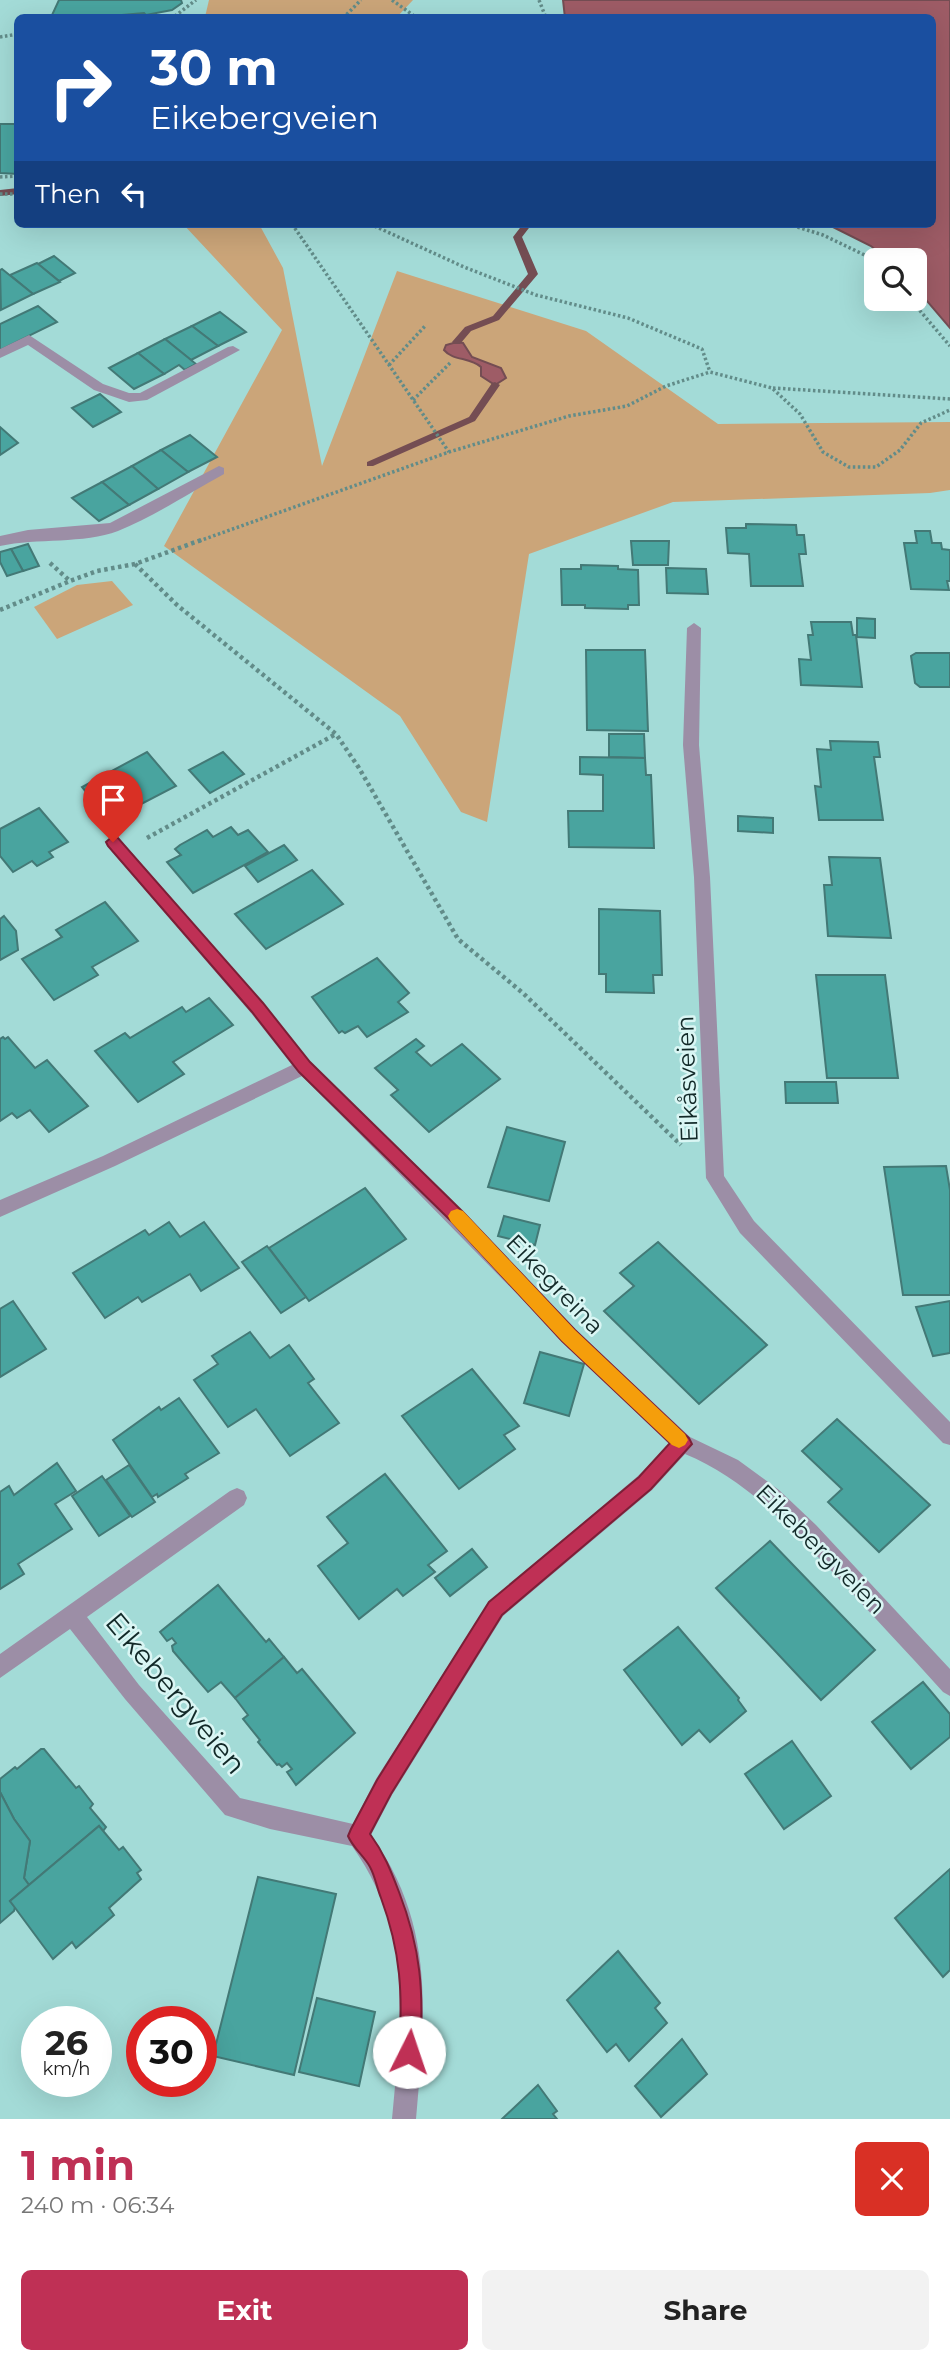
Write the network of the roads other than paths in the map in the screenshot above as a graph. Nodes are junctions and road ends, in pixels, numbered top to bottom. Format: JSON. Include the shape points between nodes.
{"nodes":[{"id":1,"x":233,"y":350,"type":"dead end"},
{"id":2,"x":0,"y":354,"type":"edge"},
{"id":3,"x":219,"y":471,"type":"dead end"},
{"id":4,"x":0,"y":541,"type":"edge"},
{"id":5,"x":694,"y":628,"type":"dead end"},
{"id":6,"x":117,"y":847,"type":"road end"},
{"id":7,"x":304,"y":1067,"type":"junction"},
{"id":8,"x":0,"y":1209,"type":"edge"},
{"id":9,"x":950,"y":1436,"type":"edge"},
{"id":10,"x":683,"y":1444,"type":"junction"},
{"id":11,"x":237,"y":1498,"type":"dead end"},
{"id":12,"x":73,"y":1616,"type":"junction"},
{"id":13,"x":0,"y":1667,"type":"edge"},
{"id":14,"x":950,"y":1685,"type":"edge"},
{"id":15,"x":358,"y":1836,"type":"junction"},
{"id":16,"x":404,"y":2119,"type":"edge"}],
"edges":[{"from":1,"to":2,"type":"street","via":[[131,399],[112,394],[29,340]]},
{"from":3,"to":4,"type":"street","via":[[114,527]]},
{"from":5,"to":9,"type":"street","name":"Eikåsveien","via":[[691,745],[702,877],[715,1178],[747,1227]]},
{"from":6,"to":7,"type":"street","name":"Eikegreina"},
{"from":7,"to":8,"type":"street"},
{"from":7,"to":10,"type":"street","name":"Eikegreina"},
{"from":10,"to":14,"type":"street","name":"Eikebergveien","via":[[736,1467],[783,1505]]},
{"from":10,"to":15,"type":"street","via":[[645,1483],[496,1609]]},
{"from":11,"to":12,"type":"street","name":"Eikebergveien"},
{"from":12,"to":13,"type":"street","name":"Eikebergveien"},
{"from":12,"to":15,"type":"street","name":"Eikebergveien","via":[[132,1692],[233,1807]]},
{"from":15,"to":16,"type":"street","via":[[377,1860],[410,1960],[413,2003]]}]}
